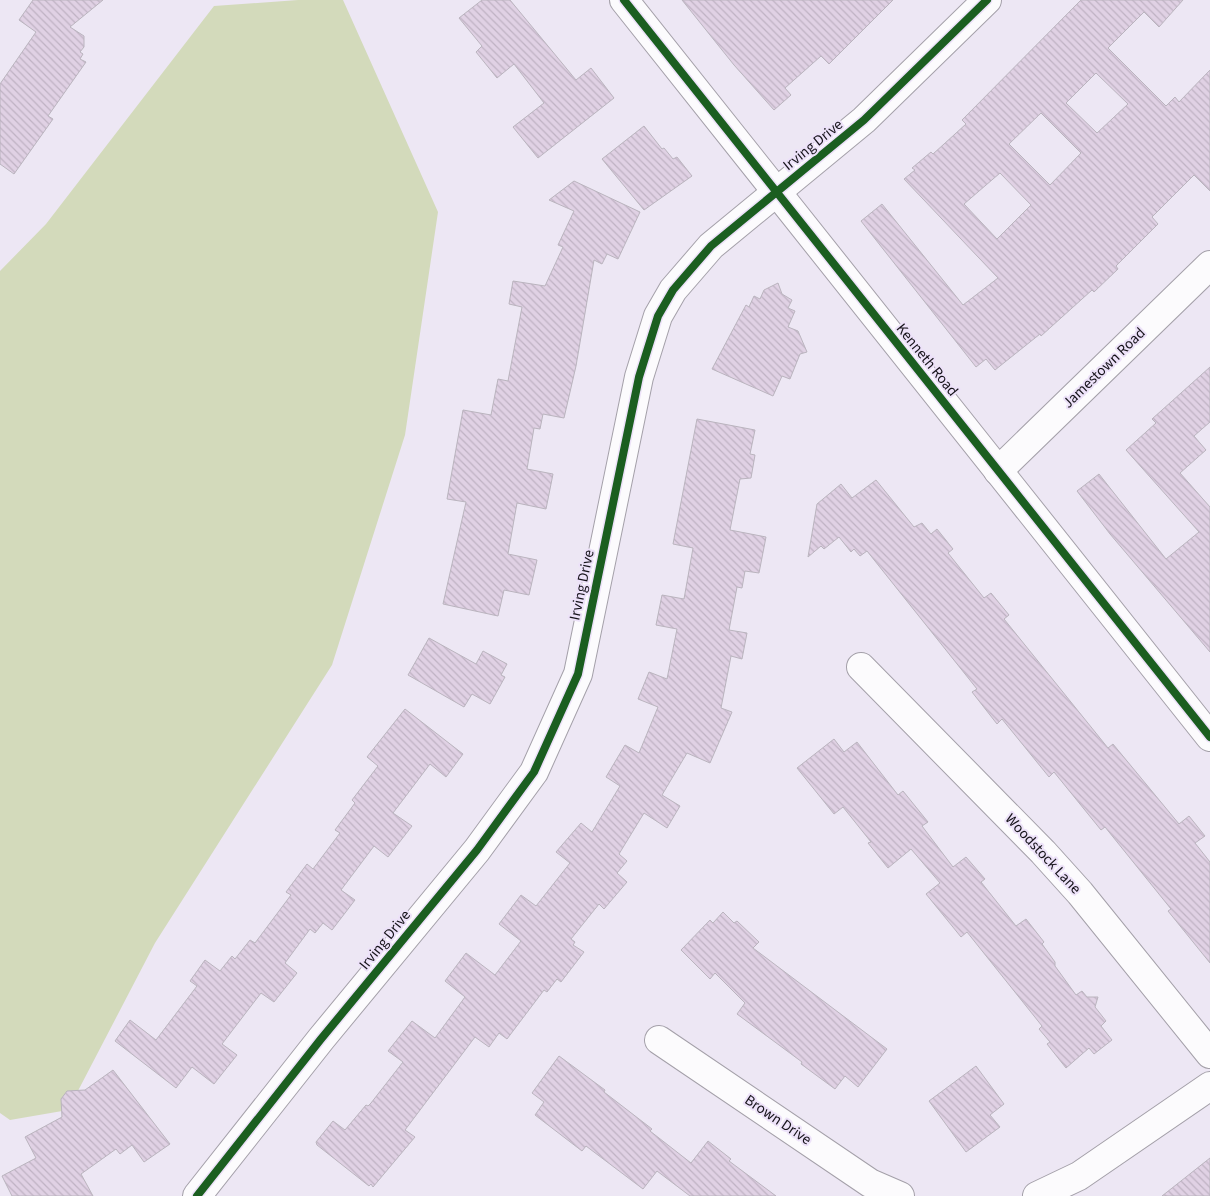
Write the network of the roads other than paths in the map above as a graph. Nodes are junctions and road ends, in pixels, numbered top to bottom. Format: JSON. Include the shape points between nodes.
{"nodes":[{"id":1,"x":624,"y":0,"type":"edge"},
{"id":2,"x":987,"y":0,"type":"edge"},
{"id":3,"x":776,"y":193,"type":"junction"},
{"id":4,"x":1210,"y":265,"type":"edge"},
{"id":5,"x":998,"y":471,"type":"junction"},
{"id":6,"x":861,"y":667,"type":"dead end"},
{"id":7,"x":1210,"y":737,"type":"edge"},
{"id":8,"x":659,"y":1040,"type":"dead end"},
{"id":9,"x":1210,"y":1054,"type":"edge"},
{"id":10,"x":1210,"y":1086,"type":"edge"},
{"id":11,"x":197,"y":1196,"type":"edge"},
{"id":12,"x":900,"y":1196,"type":"edge"},
{"id":13,"x":1037,"y":1196,"type":"edge"}],
"edges":[{"from":1,"to":3,"type":"street","name":"Kenneth Road"},
{"from":2,"to":3,"type":"street","name":"Irving Drive","via":[[898,89]]},
{"from":3,"to":5,"type":"street","name":"Kenneth Road"},
{"from":3,"to":11,"type":"street","name":"Irving Drive","via":[[711,246],[673,290],[658,316],[639,377],[578,674],[534,772],[477,850]]},
{"from":4,"to":5,"type":"street","name":"Jamestown Road"},
{"from":5,"to":7,"type":"street","name":"Kenneth Road"},
{"from":6,"to":9,"type":"street","name":"Woodstock Lane","via":[[1074,886]]},
{"from":8,"to":12,"type":"street","name":"Brown Drive","via":[[870,1183]]},
{"from":10,"to":13,"type":"street","via":[[1079,1176]]}]}
